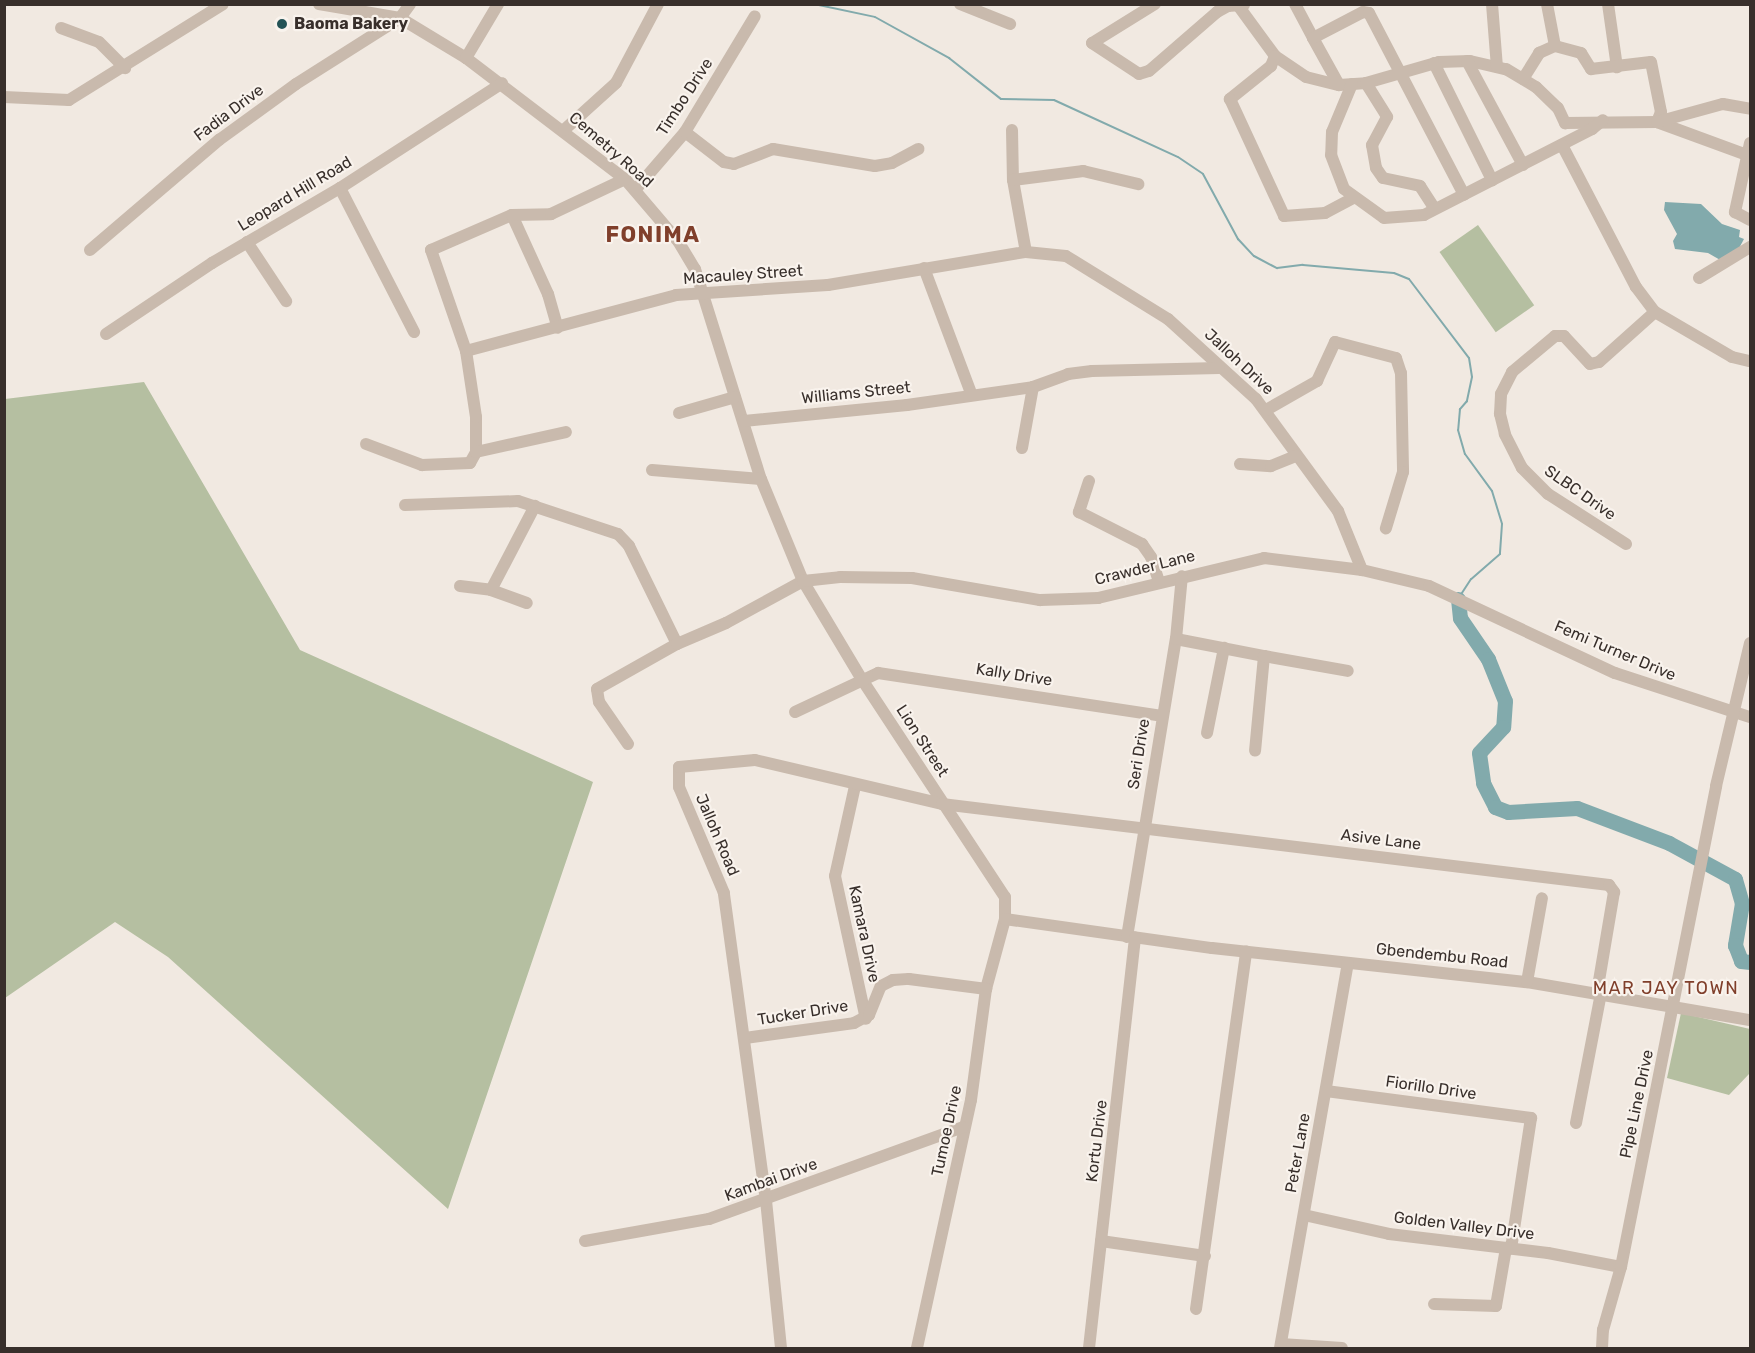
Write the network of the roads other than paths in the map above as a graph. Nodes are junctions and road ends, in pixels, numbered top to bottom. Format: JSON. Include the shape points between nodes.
{"nodes":[{"id":1,"x":223,"y":4,"type":"edge"},
{"id":2,"x":319,"y":4,"type":"edge"},
{"id":3,"x":410,"y":4,"type":"edge"},
{"id":4,"x":498,"y":4,"type":"edge"},
{"id":5,"x":658,"y":4,"type":"edge"},
{"id":6,"x":960,"y":4,"type":"edge"},
{"id":7,"x":1155,"y":4,"type":"edge"},
{"id":8,"x":1295,"y":4,"type":"edge"},
{"id":9,"x":1492,"y":4,"type":"edge"},
{"id":10,"x":1547,"y":4,"type":"edge"},
{"id":11,"x":1608,"y":4,"type":"edge"},
{"id":12,"x":1240,"y":5,"type":"edge"},
{"id":13,"x":755,"y":16,"type":"dead end"},
{"id":14,"x":400,"y":18,"type":"junction"},
{"id":15,"x":1010,"y":24,"type":"dead end"},
{"id":16,"x":61,"y":28,"type":"dead end"},
{"id":17,"x":1313,"y":38,"type":"junction"},
{"id":18,"x":1555,"y":46,"type":"junction"},
{"id":19,"x":1275,"y":56,"type":"junction"},
{"id":20,"x":466,"y":58,"type":"junction"},
{"id":21,"x":1467,"y":61,"type":"junction"},
{"id":22,"x":1434,"y":63,"type":"junction"},
{"id":23,"x":1497,"y":67,"type":"junction"},
{"id":24,"x":1617,"y":67,"type":"junction"},
{"id":25,"x":125,"y":68,"type":"junction"},
{"id":26,"x":1403,"y":74,"type":"junction"},
{"id":27,"x":1523,"y":80,"type":"junction"},
{"id":28,"x":502,"y":83,"type":"junction"},
{"id":29,"x":1366,"y":84,"type":"junction"},
{"id":30,"x":1346,"y":85,"type":"junction"},
{"id":31,"x":4,"y":97,"type":"edge"},
{"id":32,"x":1750,"y":109,"type":"edge"},
{"id":33,"x":1603,"y":120,"type":"junction"},
{"id":34,"x":1657,"y":122,"type":"junction"},
{"id":35,"x":564,"y":130,"type":"junction"},
{"id":36,"x":1012,"y":130,"type":"dead end"},
{"id":37,"x":685,"y":132,"type":"junction"},
{"id":38,"x":1562,"y":145,"type":"junction"},
{"id":39,"x":918,"y":149,"type":"dead end"},
{"id":40,"x":1749,"y":151,"type":"edge"},
{"id":41,"x":1523,"y":165,"type":"junction"},
{"id":42,"x":625,"y":179,"type":"junction"},
{"id":43,"x":1013,"y":180,"type":"junction"},
{"id":44,"x":1492,"y":180,"type":"junction"},
{"id":45,"x":1138,"y":184,"type":"dead end"},
{"id":46,"x":340,"y":188,"type":"junction"},
{"id":47,"x":635,"y":190,"type":"junction"},
{"id":48,"x":1464,"y":195,"type":"junction"},
{"id":49,"x":1353,"y":198,"type":"junction"},
{"id":50,"x":1436,"y":209,"type":"junction"},
{"id":51,"x":512,"y":215,"type":"junction"},
{"id":52,"x":1750,"y":220,"type":"edge"},
{"id":53,"x":247,"y":242,"type":"junction"},
{"id":54,"x":1750,"y":247,"type":"edge"},
{"id":55,"x":90,"y":250,"type":"dead end"},
{"id":56,"x":1026,"y":252,"type":"junction"},
{"id":57,"x":924,"y":268,"type":"junction"},
{"id":58,"x":1699,"y":278,"type":"dead end"},
{"id":59,"x":702,"y":292,"type":"junction"},
{"id":60,"x":286,"y":301,"type":"dead end"},
{"id":61,"x":1655,"y":312,"type":"junction"},
{"id":62,"x":558,"y":328,"type":"junction"},
{"id":63,"x":414,"y":332,"type":"dead end"},
{"id":64,"x":106,"y":334,"type":"dead end"},
{"id":65,"x":466,"y":351,"type":"junction"},
{"id":66,"x":1750,"y":362,"type":"edge"},
{"id":67,"x":1219,"y":368,"type":"junction"},
{"id":68,"x":1033,"y":387,"type":"junction"},
{"id":69,"x":971,"y":393,"type":"junction"},
{"id":70,"x":735,"y":397,"type":"junction"},
{"id":71,"x":1266,"y":410,"type":"junction"},
{"id":72,"x":679,"y":413,"type":"dead end"},
{"id":73,"x":744,"y":421,"type":"junction"},
{"id":74,"x":566,"y":432,"type":"dead end"},
{"id":75,"x":366,"y":444,"type":"dead end"},
{"id":76,"x":1022,"y":448,"type":"dead end"},
{"id":77,"x":476,"y":452,"type":"junction"},
{"id":78,"x":1296,"y":456,"type":"junction"},
{"id":79,"x":1240,"y":464,"type":"dead end"},
{"id":80,"x":652,"y":470,"type":"dead end"},
{"id":81,"x":761,"y":479,"type":"junction"},
{"id":82,"x":1089,"y":481,"type":"dead end"},
{"id":83,"x":405,"y":505,"type":"dead end"},
{"id":84,"x":535,"y":506,"type":"junction"},
{"id":85,"x":1386,"y":528,"type":"dead end"},
{"id":86,"x":1626,"y":544,"type":"dead end"},
{"id":87,"x":1362,"y":570,"type":"junction"},
{"id":88,"x":1182,"y":576,"type":"junction"},
{"id":89,"x":803,"y":581,"type":"junction"},
{"id":90,"x":1159,"y":581,"type":"junction"},
{"id":91,"x":460,"y":586,"type":"dead end"},
{"id":92,"x":491,"y":590,"type":"junction"},
{"id":93,"x":1456,"y":596,"type":"joint"},
{"id":94,"x":527,"y":603,"type":"dead end"},
{"id":95,"x":1176,"y":639,"type":"junction"},
{"id":96,"x":1750,"y":643,"type":"edge"},
{"id":97,"x":676,"y":644,"type":"junction"},
{"id":98,"x":1224,"y":648,"type":"junction"},
{"id":99,"x":1264,"y":656,"type":"junction"},
{"id":100,"x":1348,"y":671,"type":"dead end"},
{"id":101,"x":861,"y":678,"type":"junction"},
{"id":102,"x":795,"y":712,"type":"dead end"},
{"id":103,"x":1732,"y":714,"type":"junction"},
{"id":104,"x":1162,"y":716,"type":"junction"},
{"id":105,"x":1750,"y":717,"type":"edge"},
{"id":106,"x":1207,"y":733,"type":"dead end"},
{"id":107,"x":628,"y":744,"type":"dead end"},
{"id":108,"x":1255,"y":751,"type":"dead end"},
{"id":109,"x":855,"y":786,"type":"junction"},
{"id":110,"x":942,"y":804,"type":"junction"},
{"id":111,"x":1145,"y":827,"type":"junction"},
{"id":112,"x":1542,"y":898,"type":"dead end"},
{"id":113,"x":1005,"y":920,"type":"junction"},
{"id":114,"x":1131,"y":937,"type":"junction"},
{"id":115,"x":1246,"y":951,"type":"junction"},
{"id":116,"x":1348,"y":963,"type":"junction"},
{"id":117,"x":1527,"y":982,"type":"junction"},
{"id":118,"x":986,"y":989,"type":"junction"},
{"id":119,"x":1599,"y":993,"type":"junction"},
{"id":120,"x":1675,"y":1006,"type":"junction"},
{"id":121,"x":866,"y":1018,"type":"junction"},
{"id":122,"x":1750,"y":1020,"type":"edge"},
{"id":123,"x":745,"y":1038,"type":"junction"},
{"id":124,"x":1326,"y":1091,"type":"junction"},
{"id":125,"x":1576,"y":1123,"type":"dead end"},
{"id":126,"x":963,"y":1127,"type":"junction"},
{"id":127,"x":766,"y":1201,"type":"junction"},
{"id":128,"x":1305,"y":1215,"type":"junction"},
{"id":129,"x":585,"y":1241,"type":"dead end"},
{"id":130,"x":1101,"y":1241,"type":"junction"},
{"id":131,"x":1509,"y":1248,"type":"junction"},
{"id":132,"x":1205,"y":1256,"type":"junction"},
{"id":133,"x":1621,"y":1267,"type":"junction"},
{"id":134,"x":1434,"y":1304,"type":"dead end"},
{"id":135,"x":1196,"y":1309,"type":"dead end"},
{"id":136,"x":1280,"y":1346,"type":"edge"},
{"id":137,"x":781,"y":1348,"type":"edge"},
{"id":138,"x":917,"y":1348,"type":"edge"},
{"id":139,"x":1089,"y":1348,"type":"edge"},
{"id":140,"x":1342,"y":1348,"type":"edge"},
{"id":141,"x":1602,"y":1348,"type":"edge"}],
"edges":[{"from":1,"to":25,"type":"street"},
{"from":2,"to":14,"type":"street","name":"Cemetry Road"},
{"from":3,"to":14,"type":"street"},
{"from":4,"to":20,"type":"street"},
{"from":5,"to":35,"type":"street","via":[[616,83]]},
{"from":6,"to":15,"type":"street"},
{"from":7,"to":12,"type":"street","via":[[1092,43],[1139,74],[1149,71],[1217,12]]},
{"from":8,"to":17,"type":"street"},
{"from":9,"to":23,"type":"street"},
{"from":10,"to":18,"type":"street"},
{"from":11,"to":24,"type":"street"},
{"from":12,"to":19,"type":"street"},
{"from":13,"to":37,"type":"street","name":"Timbo Drive"},
{"from":14,"to":20,"type":"street","name":"Cemetry Road"},
{"from":14,"to":55,"type":"street","name":"Fadia Drive","via":[[249,118]]},
{"from":16,"to":25,"type":"street","via":[[99,42]]},
{"from":17,"to":26,"type":"street","via":[[1363,12],[1370,13]]},
{"from":17,"to":30,"type":"street"},
{"from":18,"to":24,"type":"street","via":[[1581,53],[1591,69]]},
{"from":18,"to":27,"type":"street","via":[[1539,53]]},
{"from":19,"to":30,"type":"street","via":[[1306,77]]},
{"from":19,"to":49,"type":"street","via":[[1271,66],[1230,99],[1284,216],[1325,213]]},
{"from":20,"to":28,"type":"street","name":"Cemetry Road"},
{"from":21,"to":22,"type":"street"},
{"from":21,"to":23,"type":"street"},
{"from":21,"to":41,"type":"street"},
{"from":22,"to":26,"type":"street"},
{"from":22,"to":44,"type":"street"},
{"from":23,"to":27,"type":"street"},
{"from":24,"to":34,"type":"street","via":[[1651,62],[1661,112]]},
{"from":25,"to":31,"type":"street","via":[[69,100]]},
{"from":26,"to":29,"type":"street"},
{"from":26,"to":48,"type":"street"},
{"from":27,"to":33,"type":"street","via":[[1558,108],[1565,123]]},
{"from":28,"to":35,"type":"street","name":"Cemetry Road"},
{"from":28,"to":46,"type":"street","name":"Leopard Hill Road"},
{"from":29,"to":30,"type":"street"},
{"from":29,"to":50,"type":"street","via":[[1387,117],[1372,145],[1376,168],[1383,177],[1420,186]]},
{"from":30,"to":49,"type":"street","via":[[1332,132],[1331,155],[1339,181]]},
{"from":32,"to":34,"type":"street","via":[[1723,104]]},
{"from":33,"to":34,"type":"street"},
{"from":33,"to":38,"type":"street"},
{"from":34,"to":40,"type":"street"},
{"from":35,"to":42,"type":"street","name":"Cemetry Road"},
{"from":36,"to":43,"type":"street"},
{"from":37,"to":39,"type":"street","via":[[724,162],[734,164],[773,149],[875,166],[892,163]]},
{"from":37,"to":47,"type":"street","name":"Timbo Drive"},
{"from":38,"to":41,"type":"street"},
{"from":38,"to":61,"type":"street","via":[[1636,287]]},
{"from":40,"to":52,"type":"street","via":[[1735,212]]},
{"from":41,"to":44,"type":"street"},
{"from":42,"to":47,"type":"street","name":"Cemetry Road"},
{"from":42,"to":51,"type":"street","via":[[551,214]]},
{"from":43,"to":45,"type":"street","via":[[1083,171]]},
{"from":43,"to":56,"type":"street"},
{"from":44,"to":48,"type":"street"},
{"from":46,"to":53,"type":"street","name":"Leopard Hill Road"},
{"from":46,"to":63,"type":"street"},
{"from":47,"to":59,"type":"street","name":"Cemetry Road","via":[[678,241]]},
{"from":48,"to":50,"type":"street"},
{"from":49,"to":50,"type":"street","via":[[1384,218],[1424,215]]},
{"from":51,"to":62,"type":"street","via":[[548,294]]},
{"from":51,"to":65,"type":"street","via":[[431,250]]},
{"from":53,"to":60,"type":"street"},
{"from":53,"to":64,"type":"street","name":"Leopard Hill Road"},
{"from":54,"to":58,"type":"street"},
{"from":56,"to":57,"type":"street","name":"Macauley Street"},
{"from":56,"to":67,"type":"street","name":"Jalloh Drive","via":[[1066,256],[1089,267],[1168,319]]},
{"from":57,"to":59,"type":"street","name":"Macauley Street","via":[[883,278],[789,290]]},
{"from":57,"to":69,"type":"street"},
{"from":59,"to":62,"type":"street","name":"Macauley Street"},
{"from":59,"to":70,"type":"street","name":"Cemetry Road"},
{"from":61,"to":66,"type":"street","via":[[1732,357]]},
{"from":61,"to":86,"type":"street","name":"SLBC Drive","via":[[1605,356],[1590,364],[1563,336],[1555,336],[1512,372],[1501,394],[1505,434],[1531,479],[1568,509]]},
{"from":62,"to":65,"type":"street","name":"Macauley Street"},
{"from":65,"to":77,"type":"street","via":[[476,417]]},
{"from":67,"to":68,"type":"street","name":"Williams Street","via":[[1092,371],[1068,374]]},
{"from":67,"to":71,"type":"street","name":"Jalloh Drive"},
{"from":68,"to":69,"type":"street","name":"Williams Street"},
{"from":68,"to":76,"type":"street"},
{"from":69,"to":73,"type":"street","name":"Williams Street","via":[[908,405]]},
{"from":70,"to":72,"type":"street"},
{"from":70,"to":73,"type":"street","name":"Cemetry Road"},
{"from":71,"to":78,"type":"street","name":"Jalloh Drive"},
{"from":71,"to":85,"type":"street","via":[[1317,381],[1335,342],[1396,358],[1401,373],[1403,472]]},
{"from":73,"to":81,"type":"street","name":"Cemetry Road"},
{"from":74,"to":77,"type":"street"},
{"from":75,"to":77,"type":"street","via":[[422,465],[470,463]]},
{"from":78,"to":79,"type":"street","via":[[1271,466]]},
{"from":78,"to":87,"type":"street","name":"Jalloh Drive","via":[[1338,511]]},
{"from":80,"to":81,"type":"street"},
{"from":81,"to":89,"type":"street","name":"Cemetry Road"},
{"from":82,"to":90,"type":"street","via":[[1079,512],[1142,544]]},
{"from":83,"to":84,"type":"street","via":[[518,501]]},
{"from":84,"to":92,"type":"street"},
{"from":84,"to":97,"type":"street","via":[[618,534],[629,546]]},
{"from":87,"to":88,"type":"street","name":"Crawder Lane","via":[[1264,558]]},
{"from":87,"to":93,"type":"street","name":"Crawder Lane"},
{"from":88,"to":90,"type":"street","name":"Crawder Lane"},
{"from":88,"to":95,"type":"street","name":"Seri Drive"},
{"from":89,"to":90,"type":"street","name":"Crawder Lane","via":[[912,578],[1040,600],[1098,598]]},
{"from":89,"to":97,"type":"street","via":[[726,623]]},
{"from":89,"to":101,"type":"street","name":"Lion Street"},
{"from":91,"to":92,"type":"street"},
{"from":92,"to":94,"type":"street"},
{"from":93,"to":103,"type":"street","name":"Femi Turner Drive","via":[[1616,673]]},
{"from":95,"to":98,"type":"street"},
{"from":95,"to":104,"type":"street","name":"Seri Drive"},
{"from":96,"to":103,"type":"street","name":"Pipe Line Drive"},
{"from":97,"to":107,"type":"street","via":[[597,689],[599,702]]},
{"from":98,"to":99,"type":"street"},
{"from":98,"to":106,"type":"street"},
{"from":99,"to":100,"type":"street"},
{"from":99,"to":108,"type":"street"},
{"from":101,"to":102,"type":"street","name":"Kally Drive"},
{"from":101,"to":104,"type":"street","name":"Kally Drive","via":[[878,673],[901,674]]},
{"from":101,"to":110,"type":"street","name":"Lion Street"},
{"from":103,"to":105,"type":"street","name":"Femi Turner Drive"},
{"from":103,"to":120,"type":"street","name":"Pipe Line Drive"},
{"from":104,"to":111,"type":"street","name":"Seri Drive"},
{"from":109,"to":110,"type":"street","name":"Jalloh Road"},
{"from":109,"to":121,"type":"street","name":"Kamara Drive","via":[[836,876]]},
{"from":109,"to":123,"type":"street","name":"Jalloh Road","via":[[755,760],[679,767],[679,787],[724,893]]},
{"from":110,"to":111,"type":"street","name":"Jalloh Road"},
{"from":110,"to":113,"type":"street","name":"Lion Street","via":[[1005,897]]},
{"from":111,"to":114,"type":"street","name":"Seri Drive"},
{"from":111,"to":119,"type":"street","name":"Asive Lane","via":[[1613,887]]},
{"from":112,"to":117,"type":"street"},
{"from":113,"to":114,"type":"street","name":"Gbendembu Road"},
{"from":113,"to":118,"type":"street","name":"Tumoe Drive"},
{"from":114,"to":115,"type":"street","name":"Gbendembu Road"},
{"from":114,"to":130,"type":"street","name":"Kortu Drive"},
{"from":115,"to":116,"type":"street","name":"Gbendembu Road"},
{"from":115,"to":132,"type":"street"},
{"from":116,"to":117,"type":"street","name":"Gbendembu Road"},
{"from":116,"to":124,"type":"street","name":"Peter Lane"},
{"from":117,"to":119,"type":"street","name":"Gbendembu Road"},
{"from":118,"to":121,"type":"street","name":"Tucker Drive","via":[[893,980],[881,986]]},
{"from":118,"to":126,"type":"street","name":"Tumoe Drive","via":[[978,1059]]},
{"from":119,"to":120,"type":"street","name":"Gbendembu Road"},
{"from":119,"to":125,"type":"street"},
{"from":120,"to":122,"type":"street","name":"Gbendembu Road"},
{"from":120,"to":133,"type":"street","name":"Pipe Line Drive"},
{"from":121,"to":123,"type":"street","name":"Tucker Drive","via":[[837,1027]]},
{"from":123,"to":127,"type":"street","name":"Jalloh Road"},
{"from":124,"to":128,"type":"street","name":"Peter Lane"},
{"from":124,"to":131,"type":"street","name":"Fiorillo Drive","via":[[1531,1118]]},
{"from":126,"to":127,"type":"street","name":"Kambai Drive"},
{"from":126,"to":138,"type":"street","name":"Tumoe Drive"},
{"from":127,"to":129,"type":"street","name":"Kambai Drive","via":[[709,1219]]},
{"from":127,"to":137,"type":"street","name":"Jalloh Road"},
{"from":128,"to":131,"type":"street","name":"Golden Valley Drive","via":[[1389,1234]]},
{"from":128,"to":136,"type":"street","name":"Peter Lane"},
{"from":130,"to":132,"type":"street"},
{"from":130,"to":139,"type":"street","name":"Kortu Drive"},
{"from":131,"to":133,"type":"street","name":"Golden Valley Drive"},
{"from":131,"to":134,"type":"street","via":[[1496,1306]]},
{"from":132,"to":135,"type":"street"},
{"from":133,"to":141,"type":"street","name":"Pipe Line Drive","via":[[1603,1330]]},
{"from":136,"to":140,"type":"street"}]}
